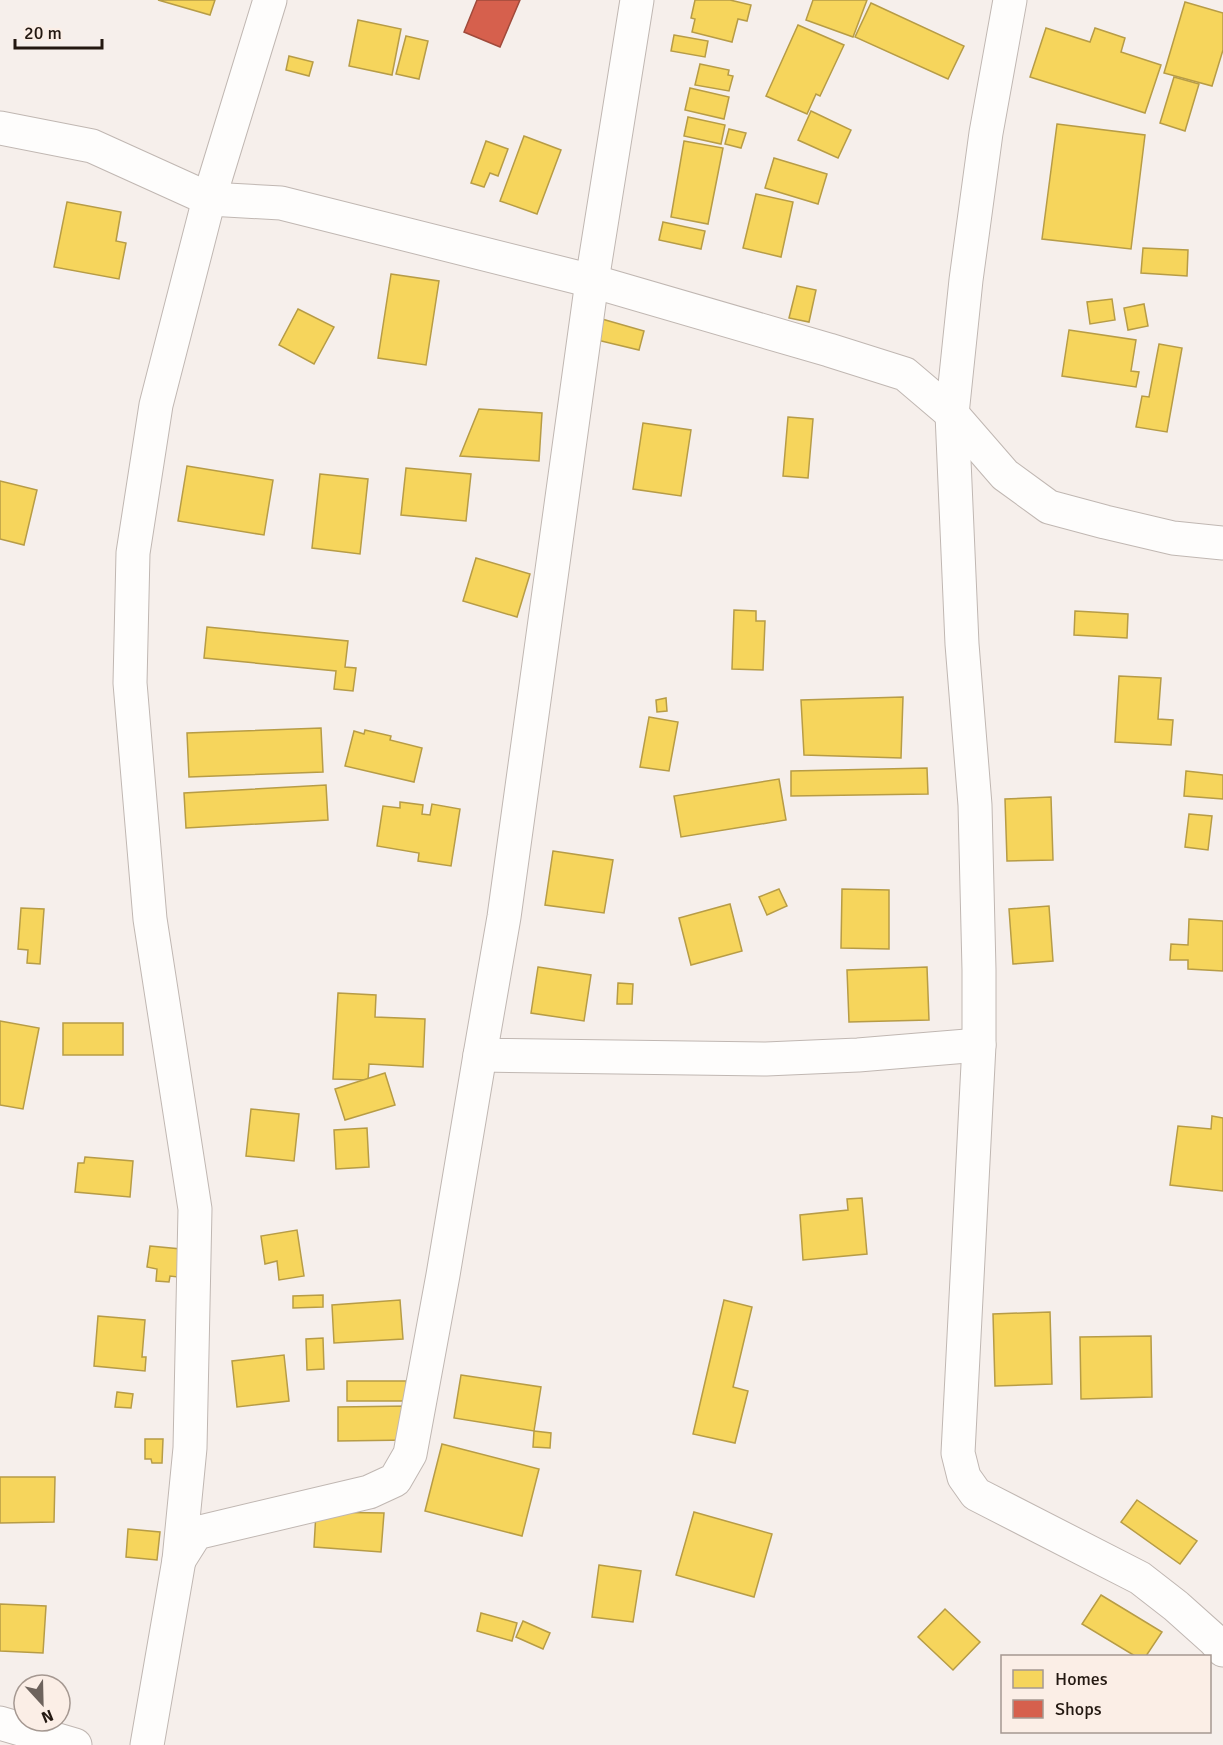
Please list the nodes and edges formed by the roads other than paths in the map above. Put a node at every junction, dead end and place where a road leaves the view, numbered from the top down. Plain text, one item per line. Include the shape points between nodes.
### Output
1 (270, 0) edge
2 (637, 0) edge
3 (1010, 0) edge
4 (0, 128) edge
5 (209, 199) junction
6 (592, 281) junction
7 (952, 414) junction
8 (1223, 543) edge
9 (979, 1045) junction
10 (480, 1056) junction
11 (178, 1560) junction
12 (1223, 1650) edge
13 (0, 1723) edge
14 (75, 1745) edge
15 (147, 1745) edge

1 - 5 street
2 - 6 street
3 - 7 street via 966,280
4 - 5 street via 92,146
5 - 6 street via 281,203
5 - 11 street via 156,405 133,553 130,683 150,919 195,1209 190,1448
6 - 7 street via 905,374
6 - 10 street via 504,917
7 - 8 street via 1005,475 1049,507 1173,538
7 - 9 street via 962,644 975,805
9 - 10 street via 766,1059
9 - 12 street via 958,1453 964,1477 976,1494 1140,1578
10 - 11 street via 410,1454 395,1480 369,1492 196,1533
11 - 15 street
13 - 14 street

